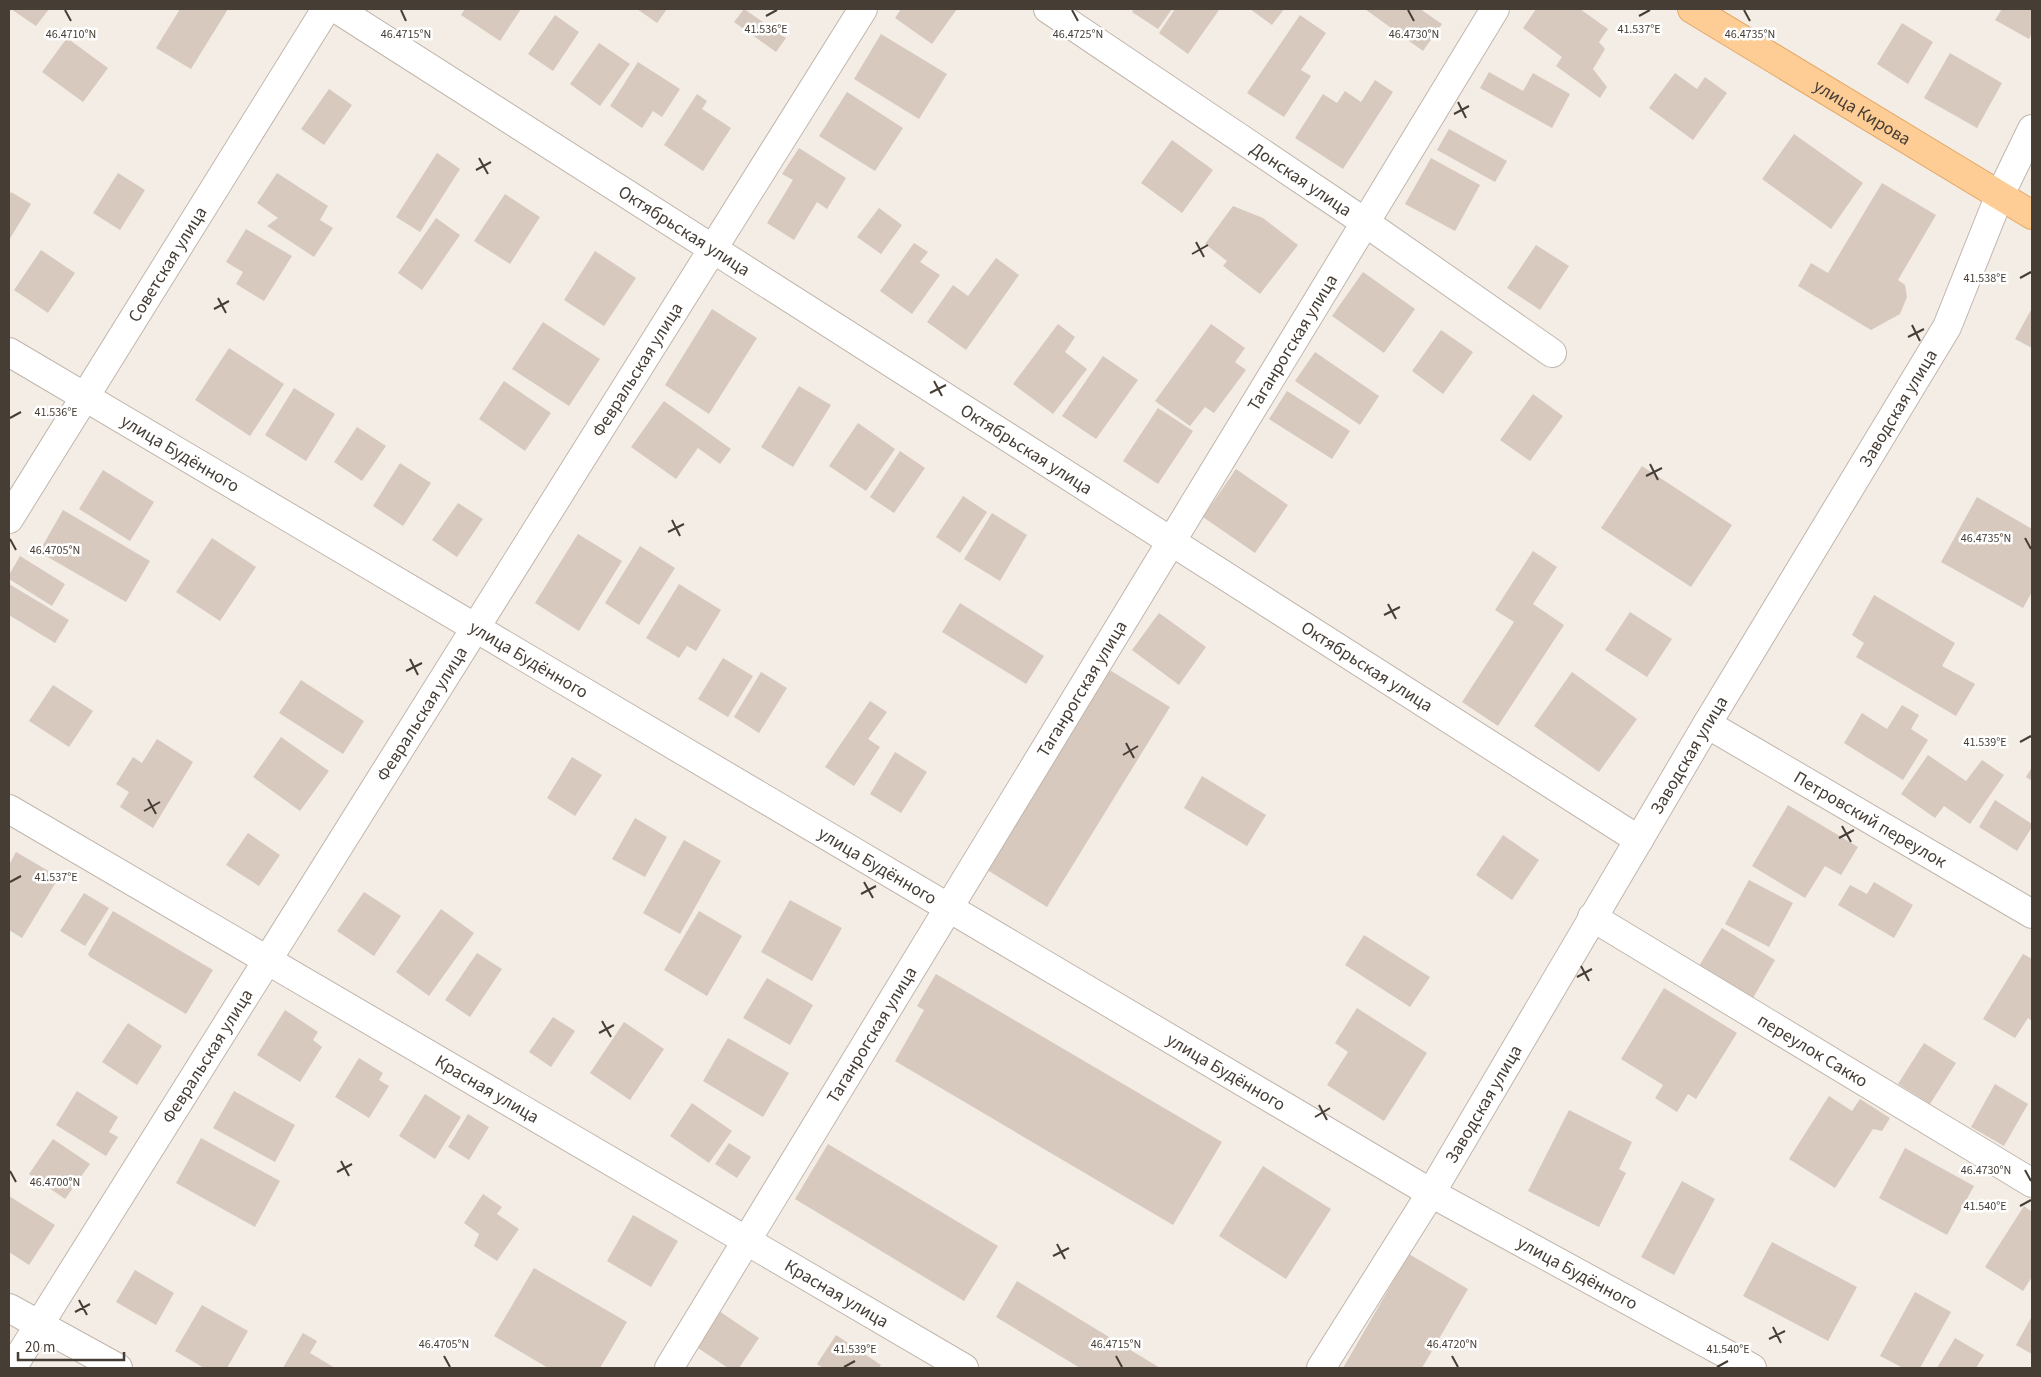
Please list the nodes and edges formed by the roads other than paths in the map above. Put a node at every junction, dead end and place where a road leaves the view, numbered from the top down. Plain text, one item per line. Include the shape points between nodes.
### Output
1 (326, 9) edge
2 (337, 9) edge
3 (863, 9) edge
4 (1048, 9) edge
5 (1495, 9) edge
6 (1692, 9) edge
7 (2032, 129) edge
8 (2000, 197) junction
9 (2032, 215) edge
10 (1366, 223) junction
11 (713, 249) junction
12 (9, 352) edge
13 (1552, 352) dead end
14 (85, 397) junction
15 (9, 519) edge
16 (1171, 541) junction
17 (476, 628) junction
18 (1707, 724) junction
19 (9, 809) edge
20 (1639, 840) junction
21 (949, 907) junction
22 (2032, 914) edge
23 (1592, 917) junction
24 (268, 960) junction
25 (2032, 1182) edge
26 (1431, 1193) junction
27 (746, 1241) junction
28 (9, 1308) edge
29 (40, 1325) junction
30 (12, 1368) edge
31 (118, 1368) edge
32 (669, 1368) edge
33 (964, 1368) edge
34 (1321, 1368) edge
35 (1752, 1368) edge

1 - 14 street, Советская улица
2 - 11 street, Октябрьская улица
3 - 11 street, Февральская улица
4 - 10 street, Донская улица
5 - 10 street, Таганрогская улица
6 - 8 main road, улица Кирова
7 - 8 street, Заводская улица
8 - 9 main road, улица Кирова
8 - 18 street, Заводская улица via 1947,327
10 - 13 street, Донская улица
10 - 16 street, Таганрогская улица
11 - 16 street, Октябрьская улица
11 - 17 street, Февральская улица
12 - 14 street, улица Будённого
14 - 15 street, Советская улица
14 - 17 street, улица Будённого
16 - 20 street, Октябрьская улица
16 - 21 street, Таганрогская улица
17 - 21 street, улица Будённого
17 - 24 street, Февральская улица
18 - 20 street, Заводская улица
18 - 22 street, Петровский переулок
19 - 24 street, Красная улица
20 - 23 street, Заводская улица
21 - 26 street, улица Будённого
21 - 27 street, Таганрогская улица
23 - 25 street, переулок Сакко
23 - 26 street, Заводская улица
24 - 27 street, Красная улица
24 - 29 street, Февральская улица
26 - 34 street, Заводская улица
26 - 35 street, улица Будённого
27 - 32 street, Таганрогская улица
27 - 33 street, Красная улица
28 - 29 street
29 - 30 street, Февральская улица
29 - 31 street

